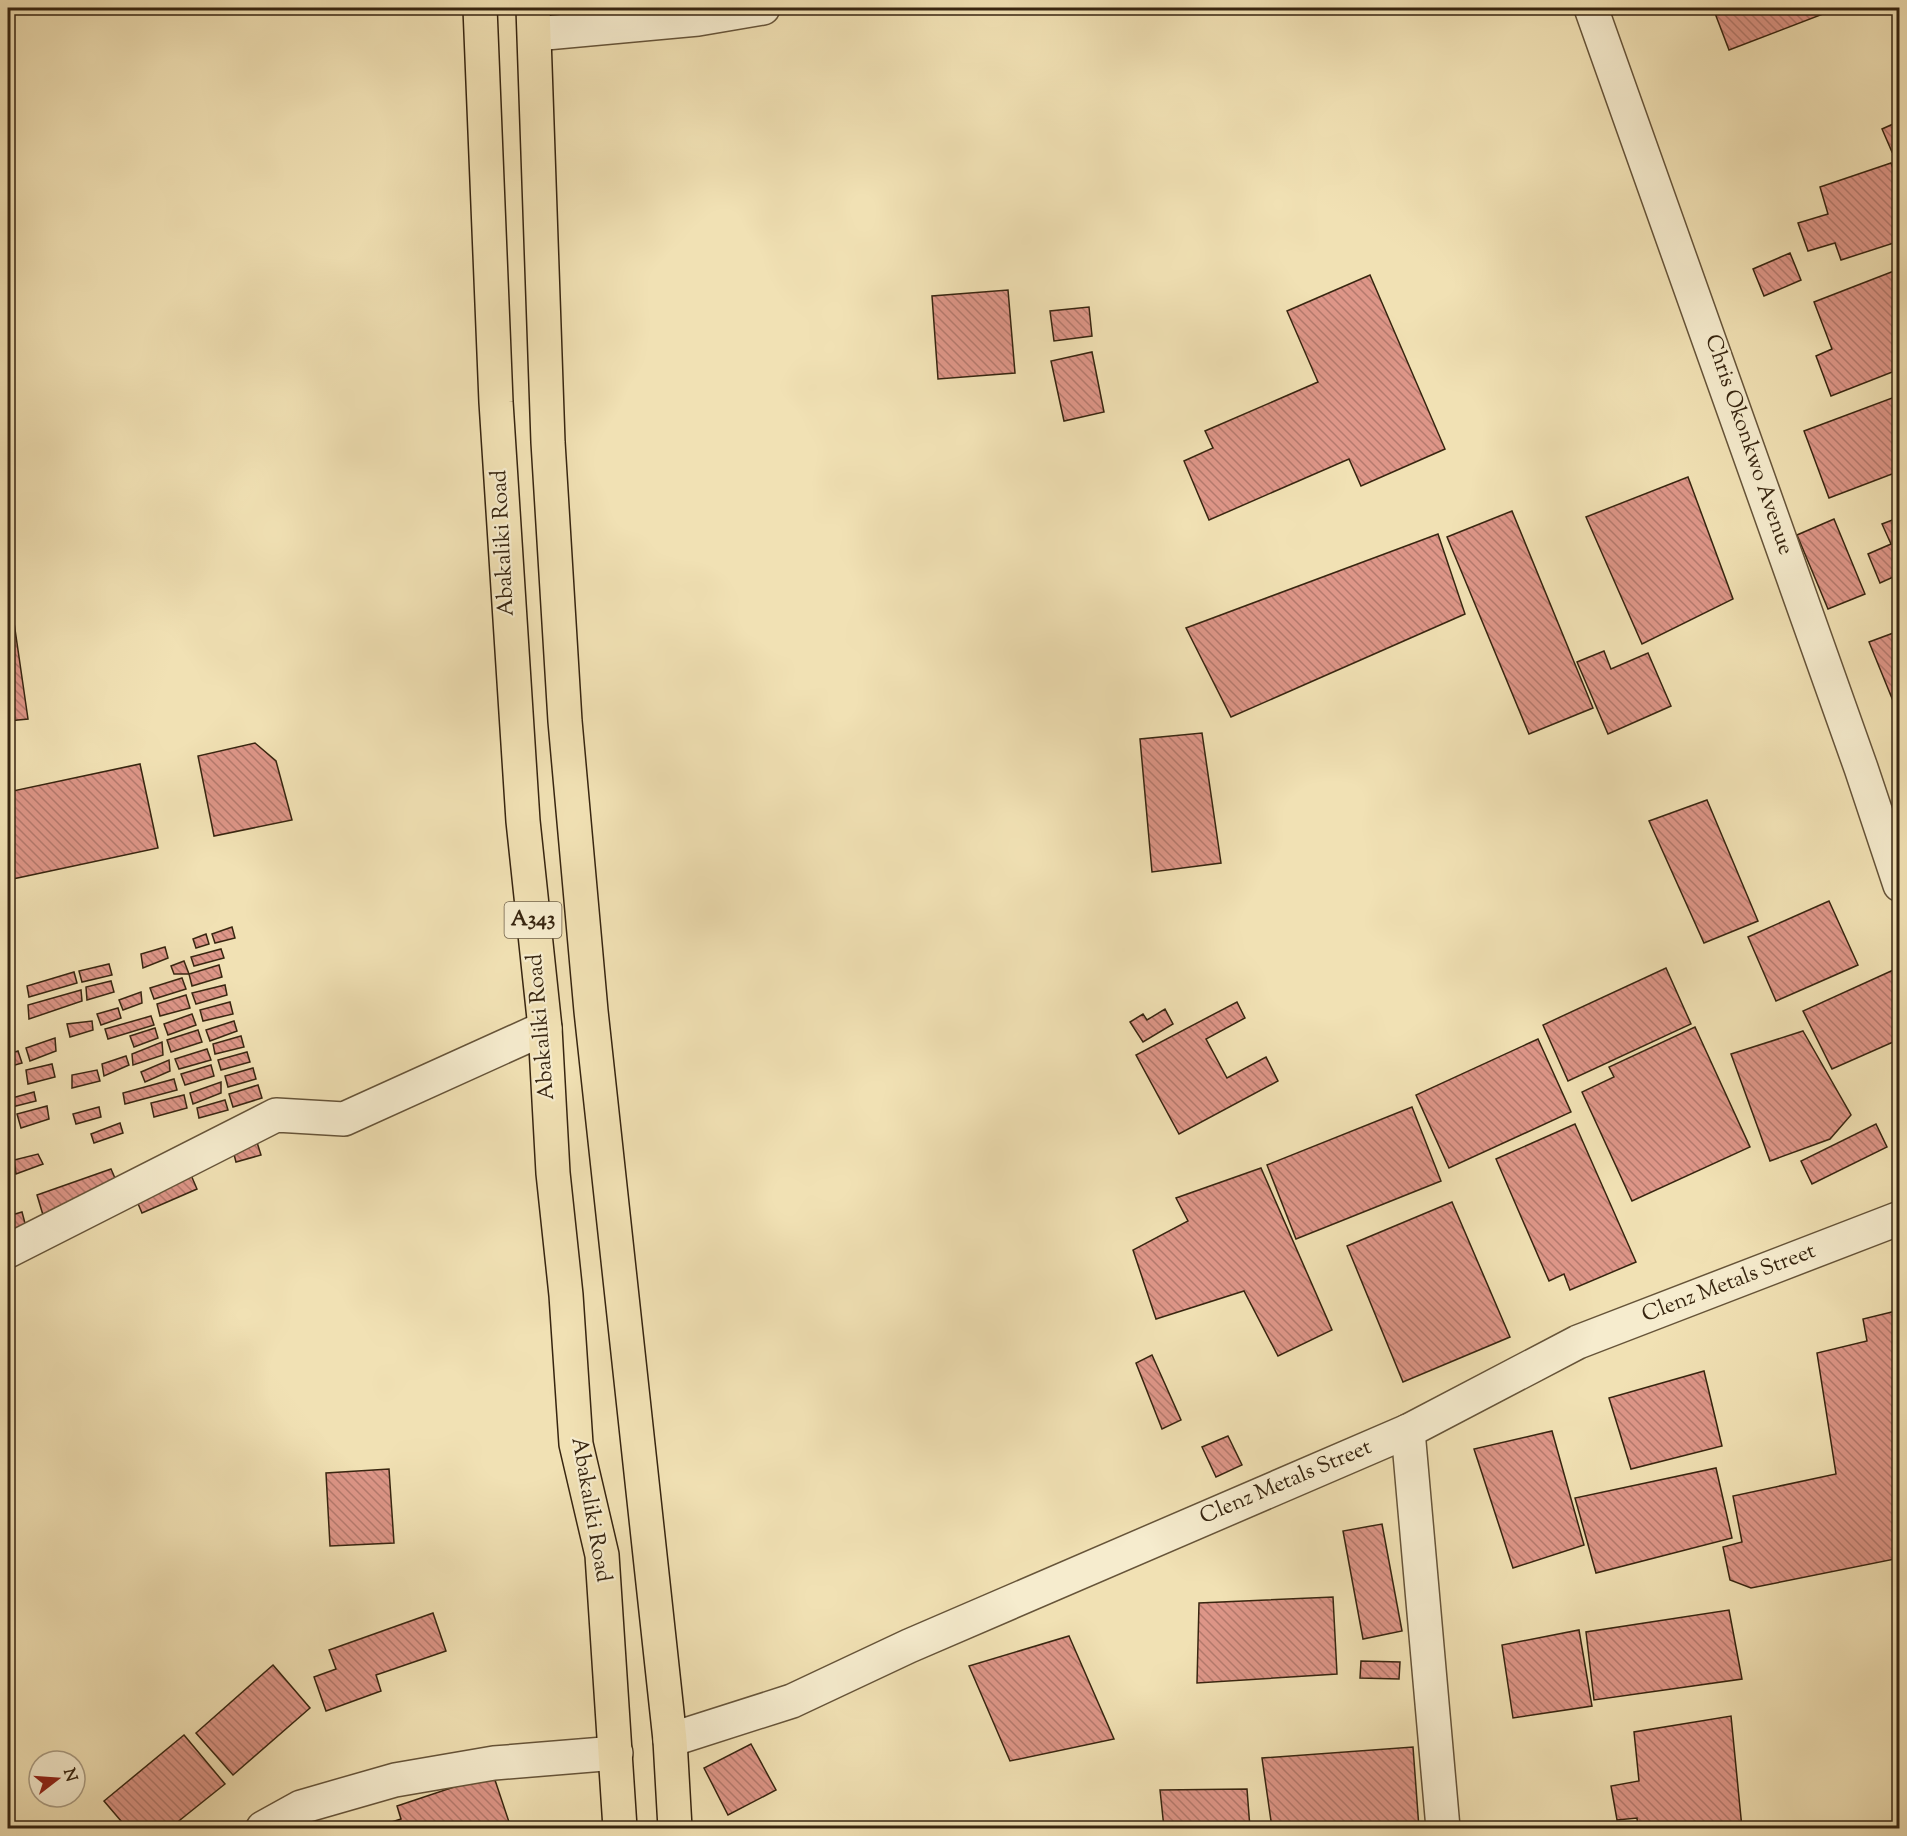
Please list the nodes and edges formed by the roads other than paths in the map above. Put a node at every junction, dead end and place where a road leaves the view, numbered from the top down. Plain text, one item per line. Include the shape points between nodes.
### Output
1 (480, 8) edge
2 (763, 8) edge
3 (1591, 8) edge
4 (534, 21) edge
5 (1899, 885) edge
6 (545, 1028) junction
7 (1899, 1218) edge
8 (8, 1251) edge
9 (1408, 1431) junction
10 (670, 1740) junction
11 (616, 1753) junction
12 (263, 1828) edge
13 (620, 1828) edge
14 (675, 1828) edge
15 (1443, 1828) edge

1 - 6 highway, Abakaliki Road / A343 via 506,572 523,821
2 - 4 street via 698,19
3 - 5 street, Chris Okonkwo Avenue via 1803,602
4 - 10 highway, A343 via 548,442 565,721 592,1022
6 - 8 street via 344,1119 276,1115
6 - 11 highway, Abakaliki Road / A343 via 576,1444 602,1555
7 - 9 street, Clenz Metals Street via 1578,1342
9 - 10 street, Clenz Metals Street via 909,1646 792,1701
9 - 15 street
10 - 14 highway, A343
11 - 12 street via 494,1763 394,1780 301,1807
11 - 13 highway, Abakaliki Road / A343

